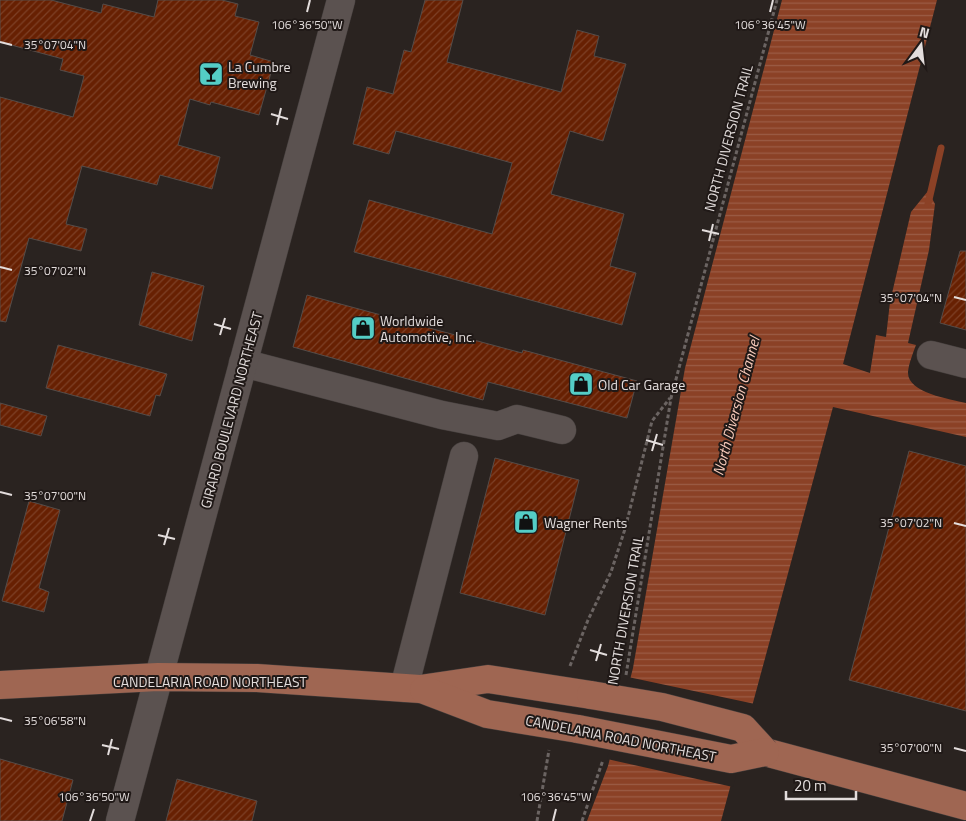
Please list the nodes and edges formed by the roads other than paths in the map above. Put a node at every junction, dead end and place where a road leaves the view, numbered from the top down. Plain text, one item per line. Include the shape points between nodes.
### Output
1 (341, 0) edge
2 (931, 355) dead end
3 (243, 363) junction
4 (966, 364) edge
5 (562, 430) dead end
6 (464, 456) dead end
7 (158, 677) junction
8 (0, 685) edge
9 (412, 688) junction
10 (765, 752) junction
11 (966, 806) edge
12 (120, 821) edge

1 - 3 street, GIRARD BOULEVARD NORTHEAST
2 - 4 street
3 - 5 street via 442,415 498,426 517,419
3 - 7 street, GIRARD BOULEVARD NORTHEAST
6 - 9 street
7 - 8 main road, CANDELARIA ROAD NORTHEAST
7 - 9 main road, CANDELARIA ROAD NORTHEAST via 257,678
7 - 12 street, GIRARD BOULEVARD NORTHEAST
9 - 10 main road, CANDELARIA ROAD NORTHEAST, bridge via 487,714 731,759
9 - 10 main road, CANDELARIA ROAD NORTHEAST, bridge via 488,679 591,694 662,707 743,728
10 - 11 main road, CANDELARIA ROAD NORTHEAST

